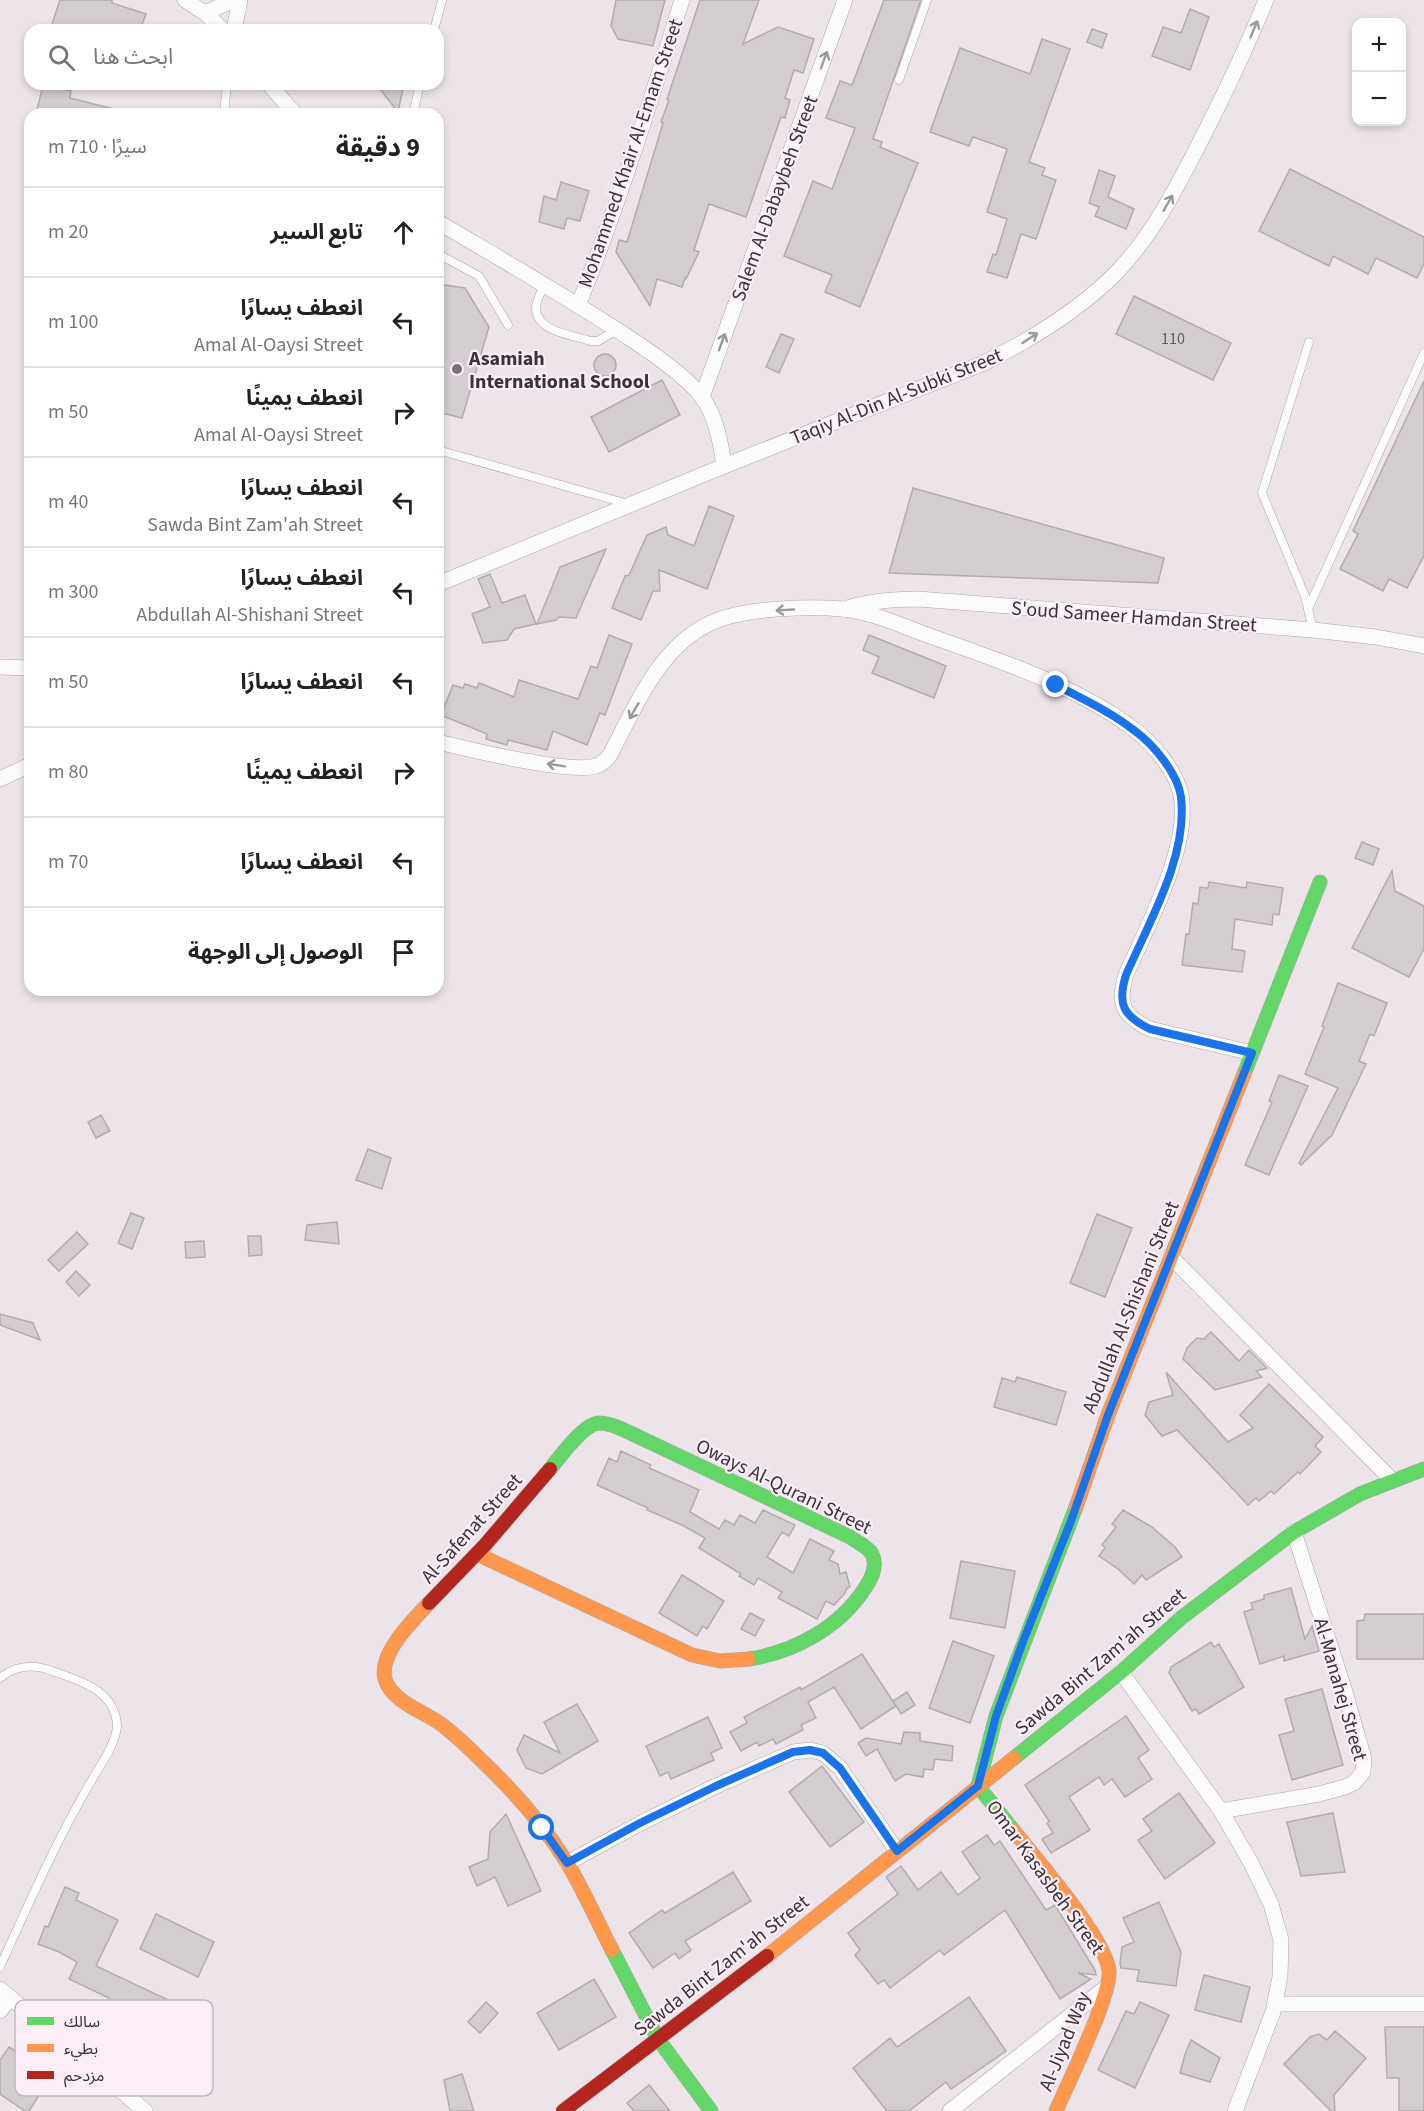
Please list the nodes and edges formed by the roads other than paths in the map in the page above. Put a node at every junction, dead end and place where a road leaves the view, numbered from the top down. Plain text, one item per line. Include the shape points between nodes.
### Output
1 (186, 0) edge
2 (234, 0) edge
3 (240, 0) edge
4 (442, 0) edge
5 (682, 0) edge
6 (845, 0) edge
7 (927, 0) edge
8 (1266, 0) edge
9 (205, 13) junction
10 (217, 24) edge
11 (235, 24) edge
12 (436, 24) edge
13 (899, 80) dead end
14 (226, 90) edge
15 (274, 90) edge
16 (419, 90) edge
17 (225, 108) edge
18 (291, 108) edge
19 (414, 108) edge
20 (444, 226) edge
21 (444, 257) edge
22 (544, 285) junction
23 (578, 306) junction
24 (508, 325) dead end
25 (617, 330) junction
26 (1309, 342) dead end
27 (1424, 353) edge
28 (702, 397) junction
29 (444, 452) edge
30 (724, 466) junction
31 (630, 504) junction
32 (444, 582) edge
33 (844, 609) junction
34 (1308, 609) junction
35 (1313, 630) junction
36 (1424, 646) edge
37 (0, 667) edge
38 (24, 668) edge
39 (444, 744) edge
40 (24, 768) edge
41 (0, 779) edge
42 (1320, 882) dead end
43 (1252, 1053) junction
44 (1171, 1257) junction
45 (606, 1423) joint
46 (1424, 1469) edge
47 (1392, 1480) junction
48 (1294, 1532) junction
49 (477, 1554) junction
50 (1120, 1672) junction
51 (0, 1678) edge
52 (978, 1786) junction
53 (1221, 1811) junction
54 (897, 1851) junction
55 (567, 1863) junction
56 (0, 1967) edge
57 (1108, 1985) junction
58 (5, 1994) edge
59 (1275, 2004) junction
60 (1424, 2004) edge
61 (0, 2011) edge
62 (658, 2039) junction
63 (128, 2096) edge
64 (146, 2111) edge
65 (563, 2111) edge
66 (711, 2111) edge
67 (950, 2111) edge
68 (1056, 2111) edge
69 (1234, 2111) edge

1 - 9 street
2 - 9 street
3 - 11 street
4 - 12 lane
5 - 23 street, Mohammed Khair Al-Emam Street via 628,173
28 -> 6 street, Salem Al-Dabaybeh Street
7 - 13 lane
30 -> 8 street, Taqiy Al-Din Al-Subki Street via 984,363 1053,323 1114,275 1156,224 1173,194
9 - 10 street
14 - 17 lane
15 - 18 street
16 - 19 lane
20 - 22 street
21 - 24 lane via 479,276
22 - 23 street
22 - 25 lane via 536,307 538,319 545,327 590,341 598,341
23 - 25 street
25 - 28 street via 655,355
26 - 34 lane via 1262,493
27 - 34 lane
28 - 30 street via 722,446
29 - 31 lane
30 - 31 street, Taqiy Al-Din Al-Subki Street
31 - 32 street, Taqiy Al-Din Al-Subki Street
33 - 35 street, S'oud Sameer Hamdan Street via 889,599 918,599
33 -> 39 street, S'oud Sameer Hamdan Street via 735,615 701,628 658,668 610,754 595,767 569,767
33 - 43 street, S'oud Sameer Hamdan Street via 952,644 1056,685 1103,709 1154,747 1168,765 1181,795 1178,847 1126,975 1122,1004 1135,1022 1150,1029
34 - 35 lane
35 - 36 street, S'oud Sameer Hamdan Street
37 - 38 street
40 - 41 street
42 - 43 street, Abdullah Al-Shishani Street
43 - 44 street, Abdullah Al-Shishani Street
44 - 47 street
44 - 52 street, Abdullah Al-Shishani Street via 1024,1639 996,1716
45 - 49 street, Al-Safenat Street via 595,1422 586,1428
45 - 49 street, Oways Al-Qurani Street via 856,1540 871,1551 875,1564 870,1581 840,1616 804,1640 762,1658 714,1662
46 - 47 street, Sawda Bint Zam'ah Street
47 - 48 street, Sawda Bint Zam'ah Street
48 - 50 street, Sawda Bint Zam'ah Street via 1181,1618
48 - 53 street, Al-Manahej Street via 1364,1759 1363,1772 1345,1787
49 - 55 street, Al-Safenat Street via 402,1634 388,1656 384,1677 389,1689 443,1725 498,1774
50 - 52 street, Sawda Bint Zam'ah Street
50 - 53 street
51 - 56 lane via 26,1665 85,1682 103,1694 113,1708 117,1726 109,1751 52,1852
52 - 54 street, Sawda Bint Zam'ah Street
52 - 57 street, Omar Kasasbeh Street via 1093,1936 1110,1969
53 - 59 street via 1271,1904 1281,1940
54 - 55 street via 840,1768 823,1753 810,1750 793,1752 716,1786
54 - 62 street, Sawda Bint Zam'ah Street
55 - 62 street
57 - 67 street
57 - 68 street, Al-Jiyad Way
58 - 61 street
59 - 60 street
59 - 69 street
62 - 65 street, Sawda Bint Zam'ah Street
62 - 66 street
63 - 64 street

